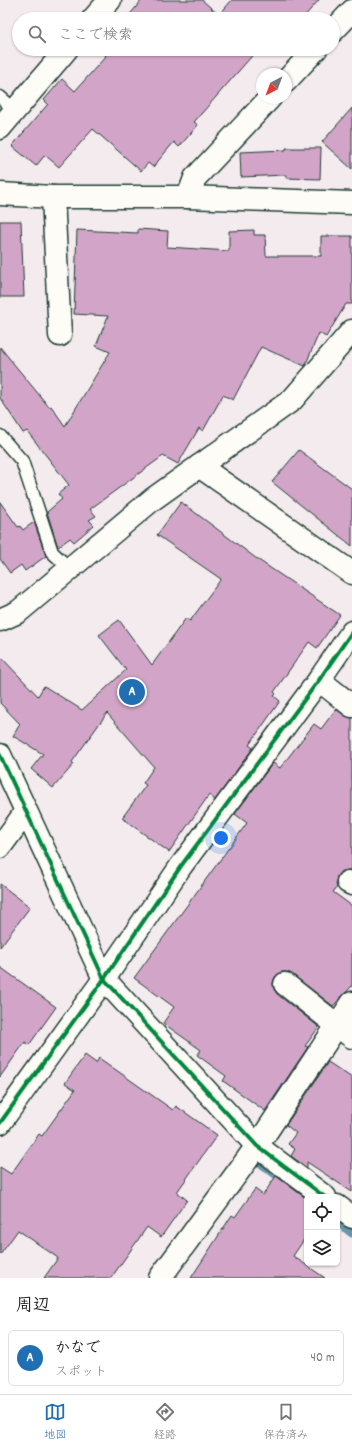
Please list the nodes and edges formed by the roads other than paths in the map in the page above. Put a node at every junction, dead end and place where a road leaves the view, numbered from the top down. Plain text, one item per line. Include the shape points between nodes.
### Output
1 (110, 0) edge
2 (352, 11) edge
3 (99, 12) edge
4 (340, 24) edge
5 (60, 56) edge
6 (309, 56) edge
7 (292, 75) edge
8 (7, 104) edge
9 (264, 104) edge
10 (0, 128) edge
11 (0, 194) edge
12 (53, 197) junction
13 (188, 197) junction
14 (352, 203) edge
15 (352, 331) edge
16 (60, 335) dead end
17 (0, 436) edge
18 (199, 466) junction
19 (69, 568) junction
20 (352, 573) edge
21 (0, 620) edge
22 (352, 632) edge
23 (319, 680) junction
24 (352, 706) edge
25 (0, 755) edge
26 (26, 813) junction
27 (0, 847) edge
28 (104, 979) junction
29 (285, 984) dead end
30 (352, 1003) edge
31 (344, 1031) edge
32 (0, 1123) edge
33 (257, 1146) junction
34 (321, 1194) edge
35 (340, 1208) edge
36 (352, 1217) edge
37 (160, 1278) edge

1 - 3 street
2 - 4 street
5 - 8 street
6 - 7 street
8 - 10 street
9 - 13 street via 195,178
11 - 12 street
12 - 13 street
12 - 16 street
13 - 14 street
15 - 18 street via 292,400
17 - 19 lane via 22,461 52,552
18 - 19 street via 153,499
18 - 20 street
19 - 21 street via 18,612
22 - 23 street
23 - 24 street
23 - 28 street via 181,866
25 - 26 street
26 - 27 street
26 - 28 street
28 - 32 street
28 - 33 street
29 - 31 street
30 - 31 street
31 - 33 street
33 - 34 street
33 - 37 street
35 - 36 street

